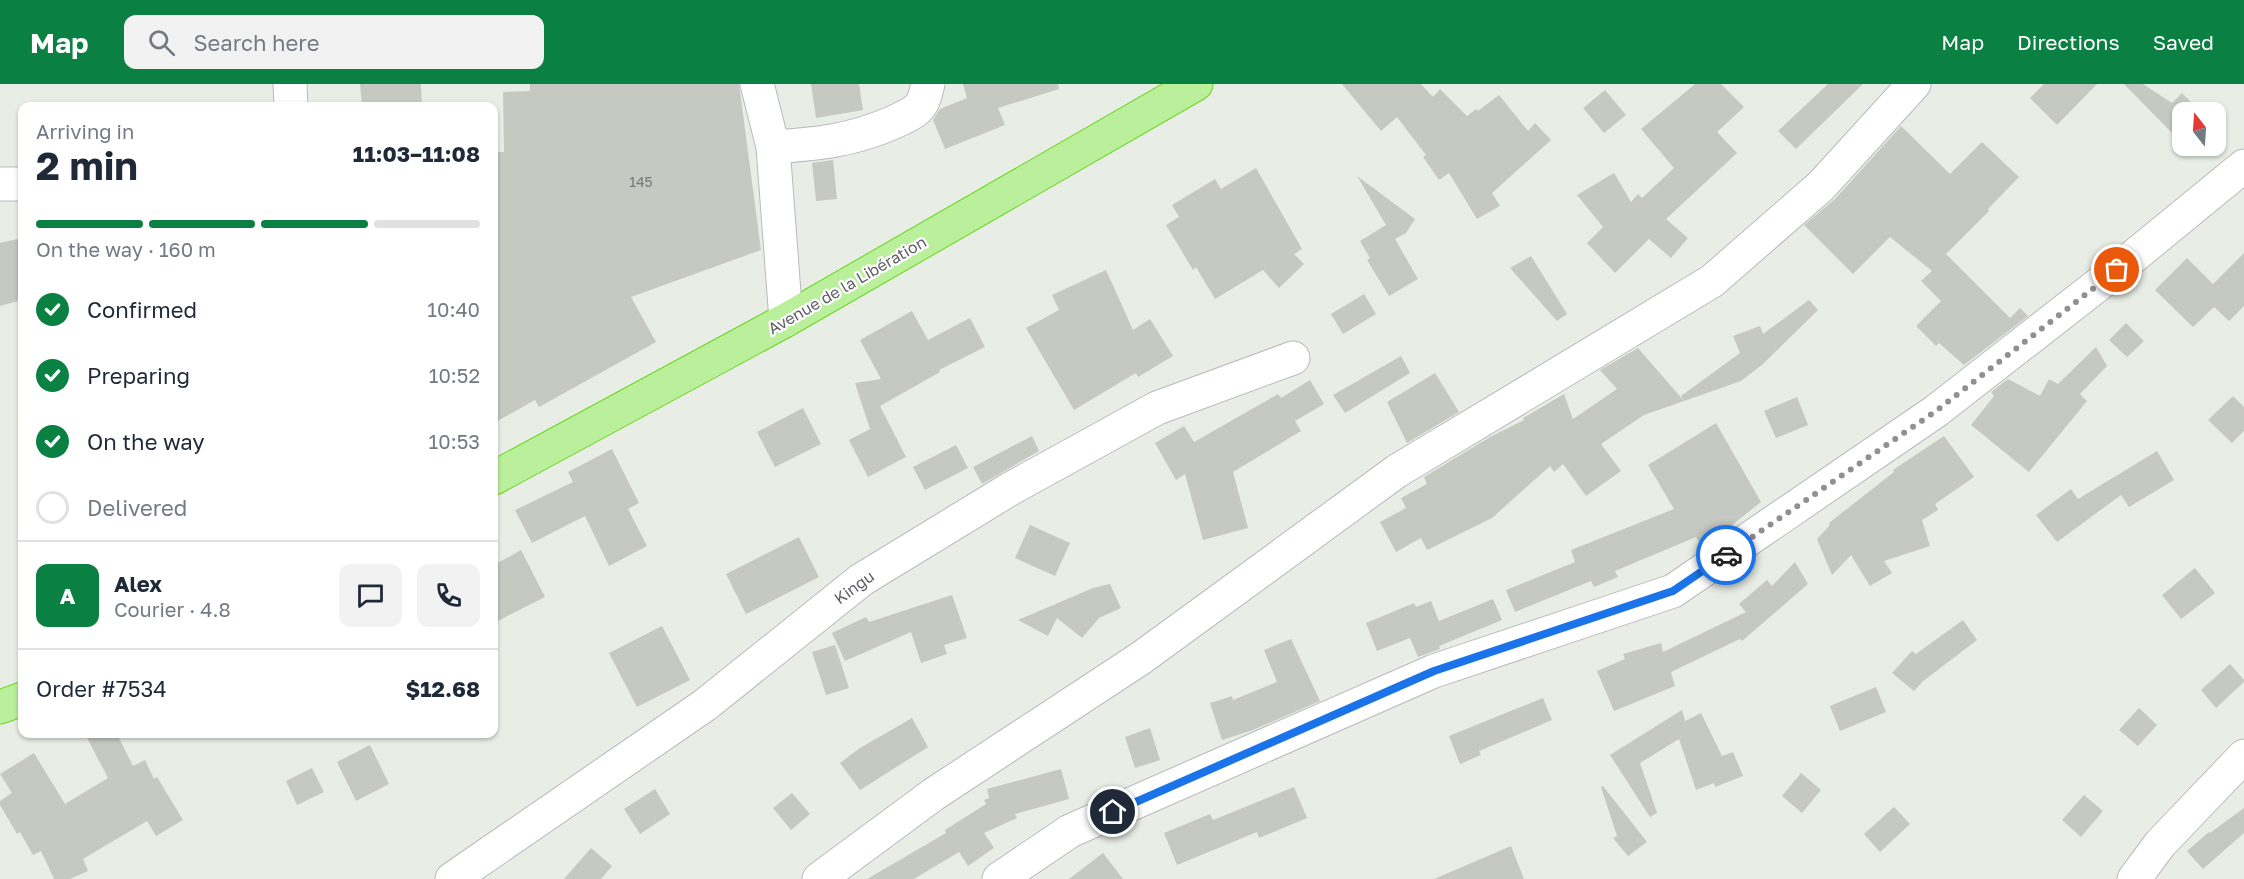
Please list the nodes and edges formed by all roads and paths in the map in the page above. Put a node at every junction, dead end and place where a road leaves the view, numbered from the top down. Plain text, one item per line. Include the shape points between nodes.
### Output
1 (291, 84) edge
2 (758, 84) edge
3 (928, 84) edge
4 (1914, 84) edge
5 (1191, 86) edge
6 (291, 102) edge
7 (772, 147) junction
8 (2244, 166) edge
9 (0, 184) edge
10 (18, 184) edge
11 (786, 320) junction
12 (1293, 358) dead end
13 (498, 476) edge
14 (18, 700) edge
15 (0, 707) edge
16 (2244, 756) edge
17 (452, 879) edge
18 (819, 879) edge
19 (999, 879) edge
20 (2134, 879) edge

1 - 6 street
2 - 7 street
3 - 7 street via 920,107 865,135
4 - 18 street via 1821,186 1712,281 1397,471 1141,658 934,794
5 - 11 highway, Avenue de la Libération
7 - 11 street
8 - 19 street via 1936,411 1673,591 1434,671 1070,831
9 - 10 street
11 - 13 highway, Avenue de la Libération
12 - 17 street, Kingu via 1157,408 1010,489 871,574 705,705
14 - 15 highway
16 - 20 street via 2160,844

